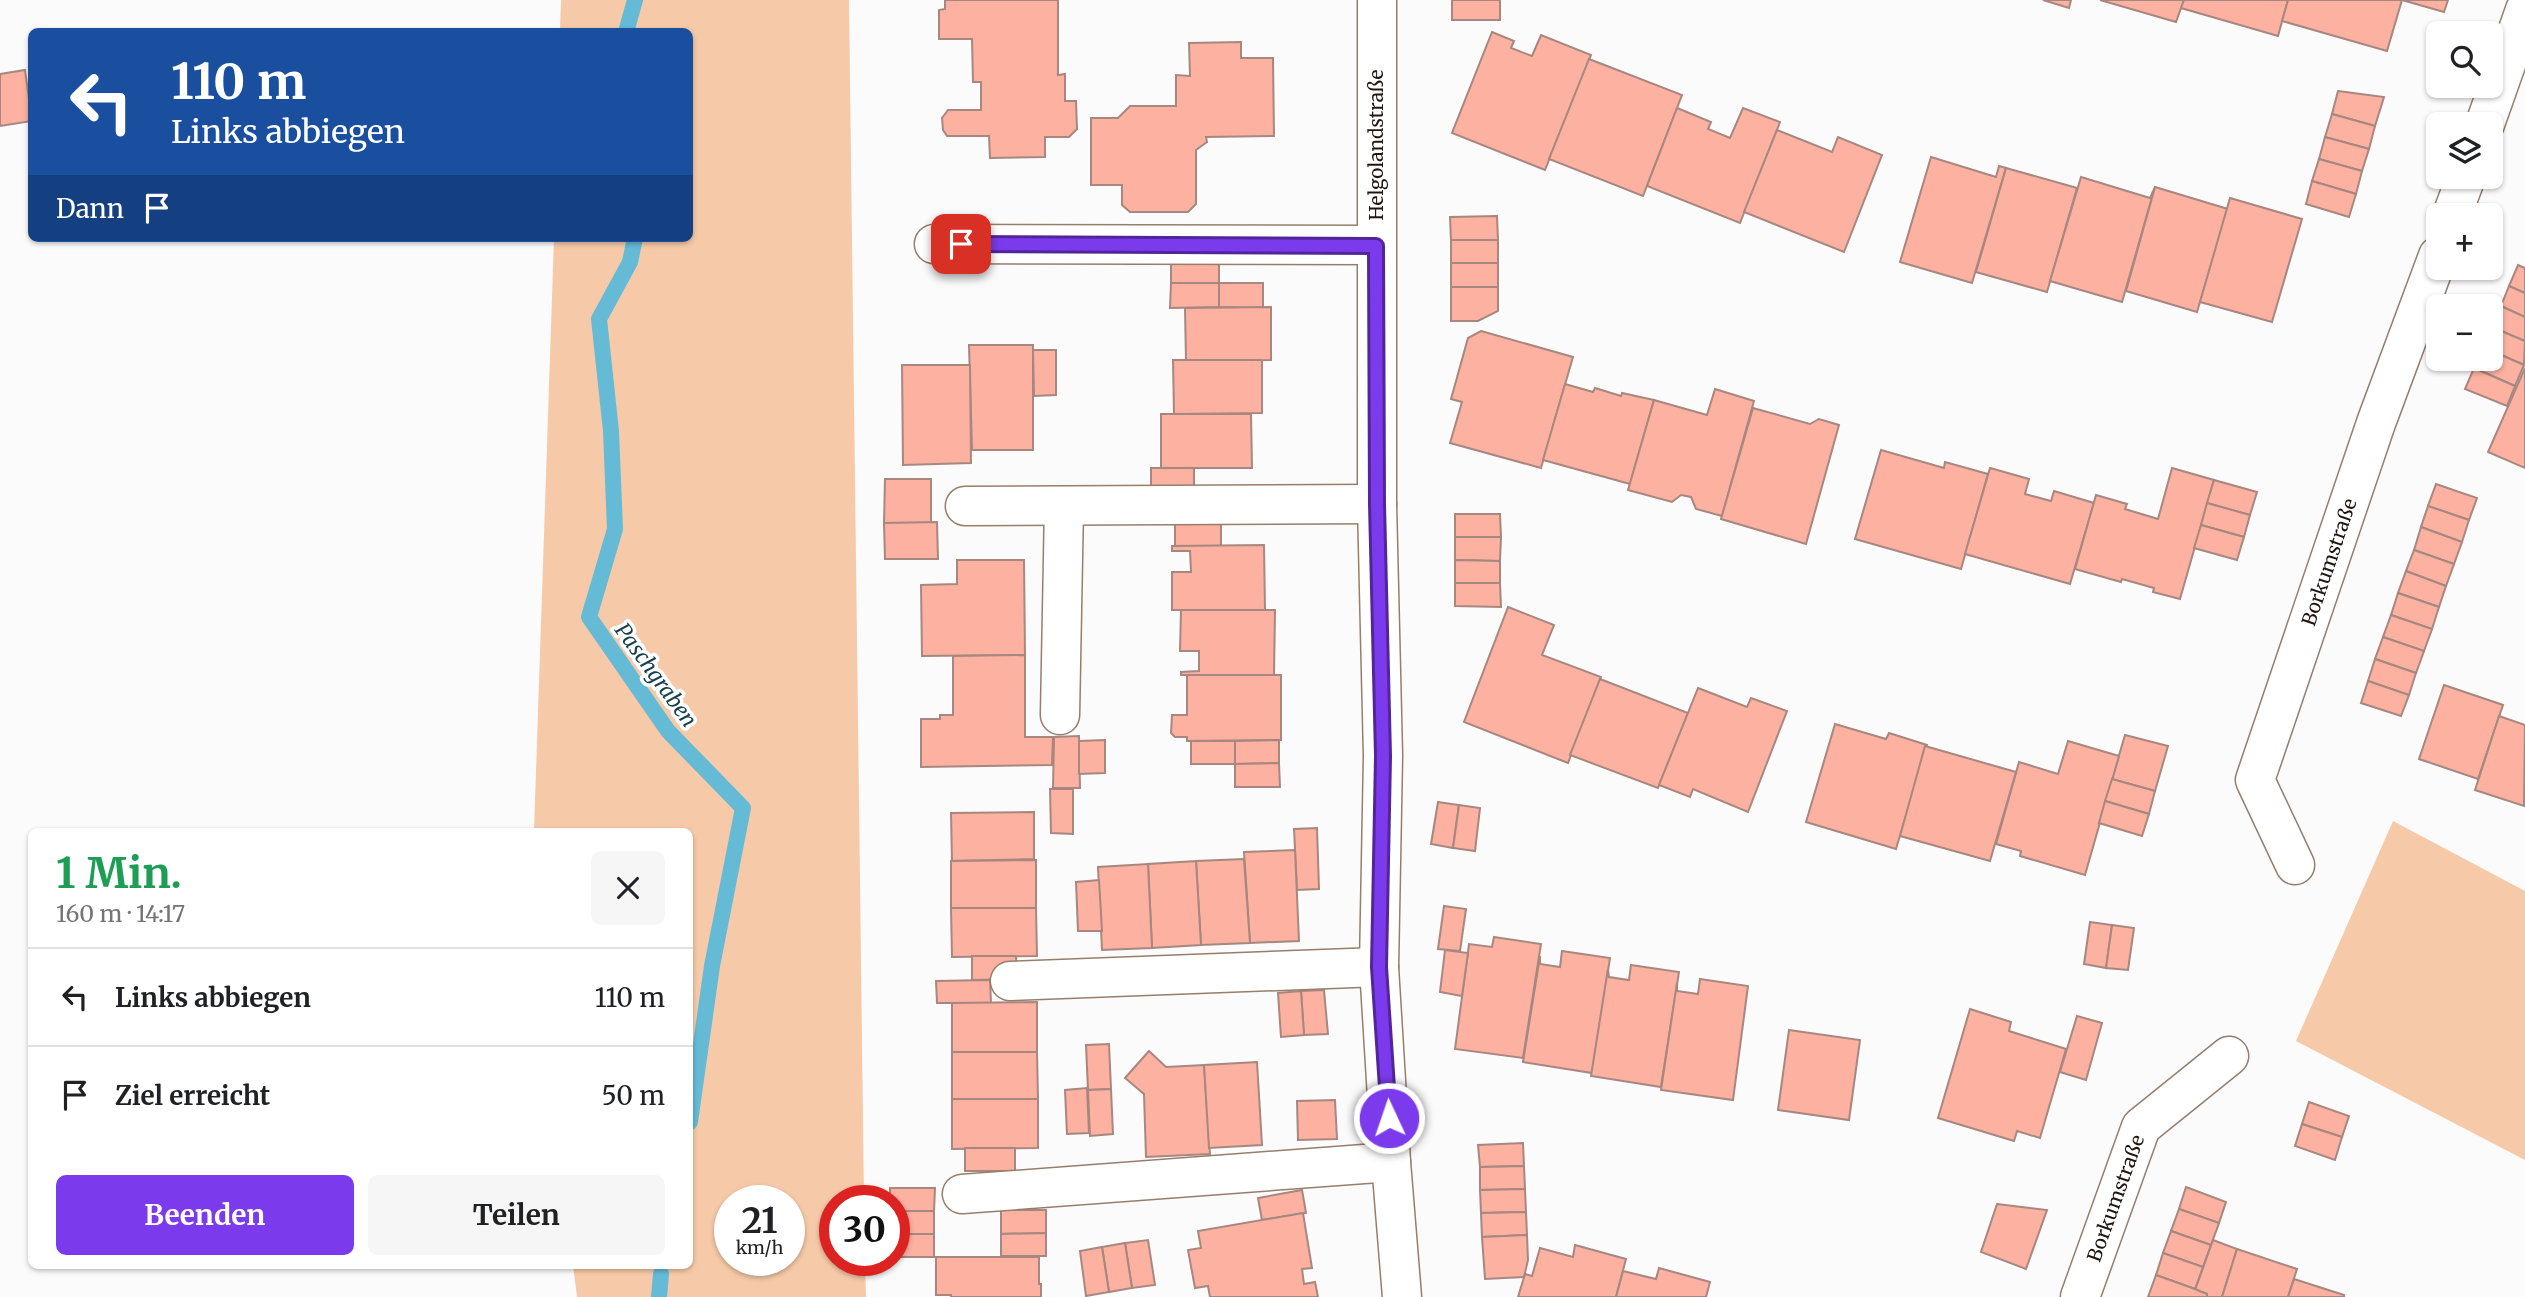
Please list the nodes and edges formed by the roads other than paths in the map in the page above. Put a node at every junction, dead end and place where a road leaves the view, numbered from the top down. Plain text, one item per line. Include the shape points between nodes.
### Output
1 (1377, 0) edge
2 (2525, 10) edge
3 (2489, 112) edge
4 (934, 244) dead end
5 (1376, 246) junction
6 (2429, 280) edge
7 (1377, 504) junction
8 (965, 506) dead end
9 (1064, 506) junction
10 (1060, 715) dead end
11 (2295, 865) dead end
12 (1379, 967) junction
13 (1010, 981) dead end
14 (2229, 1056) dead end
15 (1391, 1163) junction
16 (962, 1194) dead end
17 (1402, 1297) edge
18 (2080, 1297) edge

1 - 5 street, Helgolandstraße
2 - 3 street
4 - 5 street
5 - 7 street, Helgolandstraße
6 - 11 street, Borkumstraße via 2255,780
7 - 9 street
7 - 12 street, Helgolandstraße via 1383,756
8 - 9 street
9 - 10 street
12 - 13 street
12 - 15 street, Helgolandstraße
14 - 18 street, Borkumstraße via 2141,1127
15 - 16 street
15 - 17 street, Helgolandstraße

